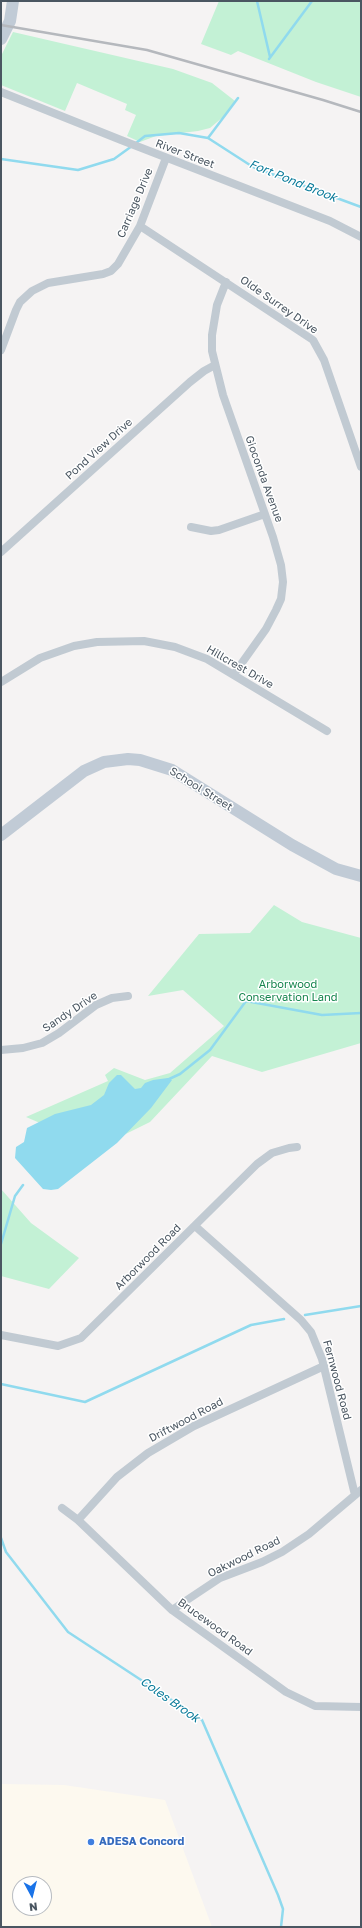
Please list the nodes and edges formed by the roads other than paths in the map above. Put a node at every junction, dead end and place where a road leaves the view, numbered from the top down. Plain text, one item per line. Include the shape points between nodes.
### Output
1 (13, 1) edge
2 (1, 39) edge
3 (1, 92) edge
4 (166, 158) junction
5 (140, 226) junction
6 (361, 237) edge
7 (226, 282) junction
8 (1, 350) edge
9 (215, 365) junction
10 (361, 468) edge
11 (265, 514) junction
12 (190, 527) dead end
13 (1, 552) edge
14 (234, 674) junction
15 (1, 682) edge
16 (327, 731) dead end
17 (1, 835) edge
18 (361, 876) edge
19 (128, 996) dead end
20 (1, 1050) edge
21 (297, 1147) dead end
22 (195, 1226) junction
23 (1, 1335) edge
24 (324, 1366) junction
25 (358, 1492) edge
26 (62, 1508) dead end
27 (78, 1520) junction
28 (172, 1610) junction
29 (361, 1707) edge

1 - 2 street via 10,21
3 - 4 street, River Street
4 - 5 street, Carriage Drive
4 - 6 street, River Street via 330,221
5 - 7 street, Olde Surrey Drive
5 - 8 street, Carriage Drive via 112,270 43,285 26,296 16,310
7 - 9 street, Gioconda Avenue via 217,305 212,335
7 - 10 street, Olde Surrey Drive via 307,336 318,347
9 - 11 street, Gioconda Avenue
9 - 13 street, Pond View Drive via 190,382
11 - 12 street via 219,530
11 - 14 street, Gioconda Avenue via 281,565 283,590 271,619
14 - 15 street, Hillcrest Drive via 207,659 175,647 144,641 111,641 85,644 51,653 28,664
14 - 16 street, Hillcrest Drive
17 - 18 street, School Street via 84,771 104,762 140,760 172,770 292,845 336,869
19 - 20 street, Sandy Drive via 112,998 96,1005 42,1043
21 - 22 street, Arborwood Road via 272,1153 264,1158
22 - 23 street, Arborwood Road via 81,1338 58,1346
22 - 24 street, Fernwood Road via 306,1326 317,1344
24 - 25 street, Fernwood Road
24 - 27 street, Driftwood Road via 194,1426 148,1453 117,1477
25 - 28 street, Oakwood Road via 309,1534 282,1552 220,1578
26 - 27 street, Brucewood Road
27 - 28 street, Brucewood Road
28 - 29 street, Brucewood Road via 293,1696 322,1707

